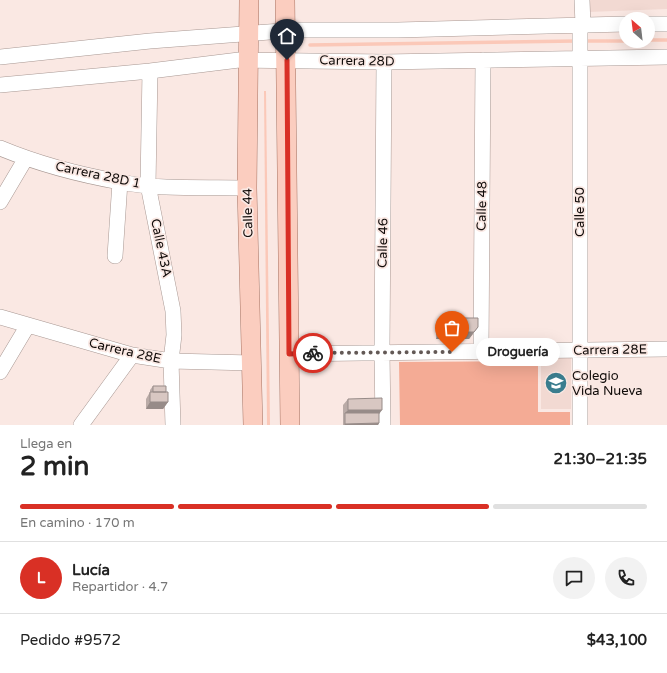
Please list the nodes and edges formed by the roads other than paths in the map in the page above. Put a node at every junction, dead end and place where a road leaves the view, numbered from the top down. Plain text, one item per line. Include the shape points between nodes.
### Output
1 (249, 0) edge
2 (285, 0) edge
3 (582, 0) edge
4 (619, 24) edge
5 (655, 24) edge
6 (667, 24) edge
7 (581, 27) junction
8 (286, 31) junction
9 (248, 33) junction
10 (580, 56) junction
11 (0, 57) edge
12 (667, 57) edge
13 (248, 60) junction
14 (287, 60) junction
15 (484, 60) junction
16 (384, 62) junction
17 (150, 71) junction
18 (0, 85) edge
19 (0, 148) edge
20 (26, 158) junction
21 (120, 182) junction
22 (148, 186) junction
23 (247, 188) junction
24 (0, 202) edge
25 (115, 256) dead end
26 (0, 317) edge
27 (28, 325) junction
28 (667, 349) edge
29 (579, 350) junction
30 (481, 351) junction
31 (382, 352) junction
32 (289, 354) junction
33 (132, 355) junction
34 (171, 361) junction
35 (252, 364) junction
36 (0, 372) edge
37 (81, 425) edge
38 (173, 425) edge
39 (253, 425) edge
40 (290, 425) edge
41 (383, 425) edge
42 (580, 425) edge

1 - 9 main road, Calle 44
2 - 8 main road
3 - 7 street, Calle 50
4 - 7 street
5 - 6 street
7 - 8 street
7 - 10 street, Calle 50
8 - 9 street
8 - 14 main road
9 - 11 street
9 - 13 main road, Calle 44
10 - 12 street, Carrera 28D
10 - 15 street, Carrera 28D
10 - 29 street, Calle 50
13 - 14 street, Carrera 28D
13 - 17 street, Carrera 28D
13 - 23 main road, Calle 44
14 - 16 street, Carrera 28D
14 - 32 main road
15 - 16 street, Carrera 28D
15 - 30 street, Calle 48
16 - 31 street, Calle 46
17 - 18 street, Carrera 28D
17 - 22 street, Calle 43A
19 - 20 street, Carrera 28D 1
20 - 21 street, Carrera 28D 1
20 - 24 street
21 - 22 street, Carrera 28D 1
21 - 25 street
22 - 23 street, Carrera 28D 1
22 - 34 street, Calle 43A via 173,311
23 - 35 main road, Calle 44
26 - 27 street, Carrera 28E
27 - 33 street, Carrera 28E
27 - 36 street
28 - 29 street, Carrera 28E
29 - 30 street, Carrera 28E
29 - 42 street, Calle 50
30 - 31 street, Carrera 28E
31 - 32 street, Carrera 28E
31 - 41 street, Calle 46
32 - 40 main road
33 - 34 street, Carrera 28E
33 - 37 street
34 - 35 street, Carrera 28E
34 - 38 street, Calle 43A
35 - 39 main road, Calle 44

